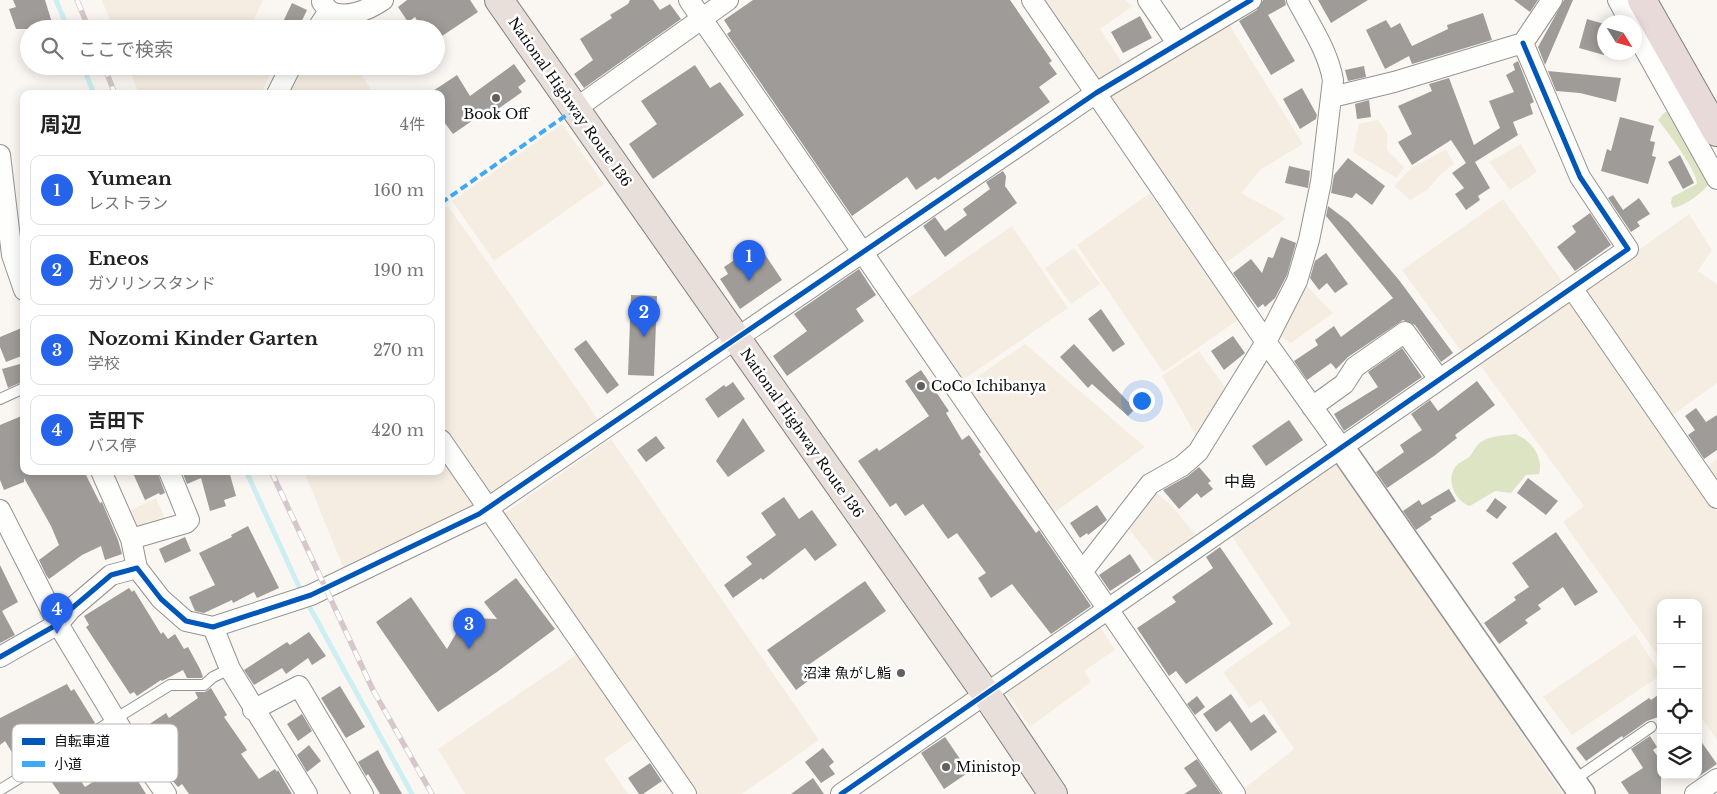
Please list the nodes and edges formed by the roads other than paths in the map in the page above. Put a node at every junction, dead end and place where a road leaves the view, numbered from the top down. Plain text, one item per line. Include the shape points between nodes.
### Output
1 (383, 0) edge
2 (499, 0) edge
3 (689, 0) edge
4 (728, 0) edge
5 (1032, 0) edge
6 (1148, 0) edge
7 (1251, 0) edge
8 (1297, 0) edge
9 (1552, 0) edge
10 (1618, 0) edge
11 (1642, 0) edge
12 (325, 5) edge
13 (1626, 15) edge
14 (702, 18) junction
15 (319, 20) edge
16 (1177, 43) junction
17 (1523, 43) junction
18 (1642, 44) edge
19 (286, 75) edge
20 (279, 90) edge
21 (1096, 92) junction
22 (1332, 97) junction
23 (575, 109) junction
24 (1717, 132) edge
25 (0, 154) edge
26 (1717, 179) edge
27 (862, 252) junction
28 (20, 278) edge
29 (1572, 288) junction
30 (735, 338) junction
31 (1266, 342) junction
32 (1439, 379) junction
33 (20, 390) edge
34 (0, 399) edge
35 (1312, 407) junction
36 (445, 446) edge
37 (1341, 447) junction
38 (103, 475) edge
39 (171, 475) edge
40 (1717, 498) edge
41 (488, 508) junction
42 (0, 510) edge
43 (130, 539) junction
44 (136, 568) junction
45 (1082, 572) junction
46 (1109, 609) junction
47 (58, 624) junction
48 (212, 627) junction
49 (0, 657) edge
50 (230, 669) junction
51 (986, 694) junction
52 (254, 710) junction
53 (116, 720) junction
54 (110, 724) edge
55 (119, 724) edge
56 (1651, 727) dead end
57 (1717, 779) edge
58 (19, 782) edge
59 (158, 782) edge
60 (1577, 787) edge
61 (6, 790) edge
62 (166, 794) edge
63 (307, 794) edge
64 (363, 794) edge
65 (686, 794) edge
66 (841, 794) edge
67 (1053, 794) edge
68 (1235, 794) edge
69 (1695, 794) edge

1 - 12 street via 355,13 336,14
2 - 23 highway, National Highway Route 136
3 - 14 street
4 - 14 street
5 - 21 street
6 - 16 street
7 - 16 street
8 - 22 street via 1330,66
9 - 17 street
10 - 13 street
11 - 24 highway
12 - 15 street
14 - 23 street
14 - 27 street
16 - 21 street
17 - 22 street
17 - 29 street via 1580,177 1628,249
18 - 26 street
19 - 20 street
21 - 27 street
21 - 31 street
22 - 31 street via 1322,182 1309,240 1297,281
23 - 30 highway, National Highway Route 136
25 - 28 street via 12,255
27 - 30 street
27 - 45 street
29 - 32 street
29 - 40 street
30 - 41 street
30 - 51 highway, National Highway Route 136
31 - 35 street
31 - 45 street via 1198,452 1182,466 1150,484
32 - 35 street via 1405,332 1355,366 1344,384
32 - 37 street
33 - 34 lane
35 - 37 street
36 - 41 street
37 - 46 street
37 - 60 street
38 - 43 street
39 - 43 street via 189,520
41 - 48 street via 312,595
41 - 65 street
42 - 47 street
43 - 44 street
44 - 47 street via 111,575
44 - 48 street via 160,599 186,621
45 - 46 street
46 - 51 street
46 - 68 street
47 - 49 street
47 - 53 street
48 - 50 street
50 - 52 street
50 - 53 lane via 213,677 204,686 170,685
51 - 66 street
51 - 67 highway, National Highway Route 136
52 - 63 street
52 - 64 street via 299,686
53 - 54 lane
53 - 55 street
56 - 60 lane
57 - 69 street
58 - 61 lane
59 - 62 street

